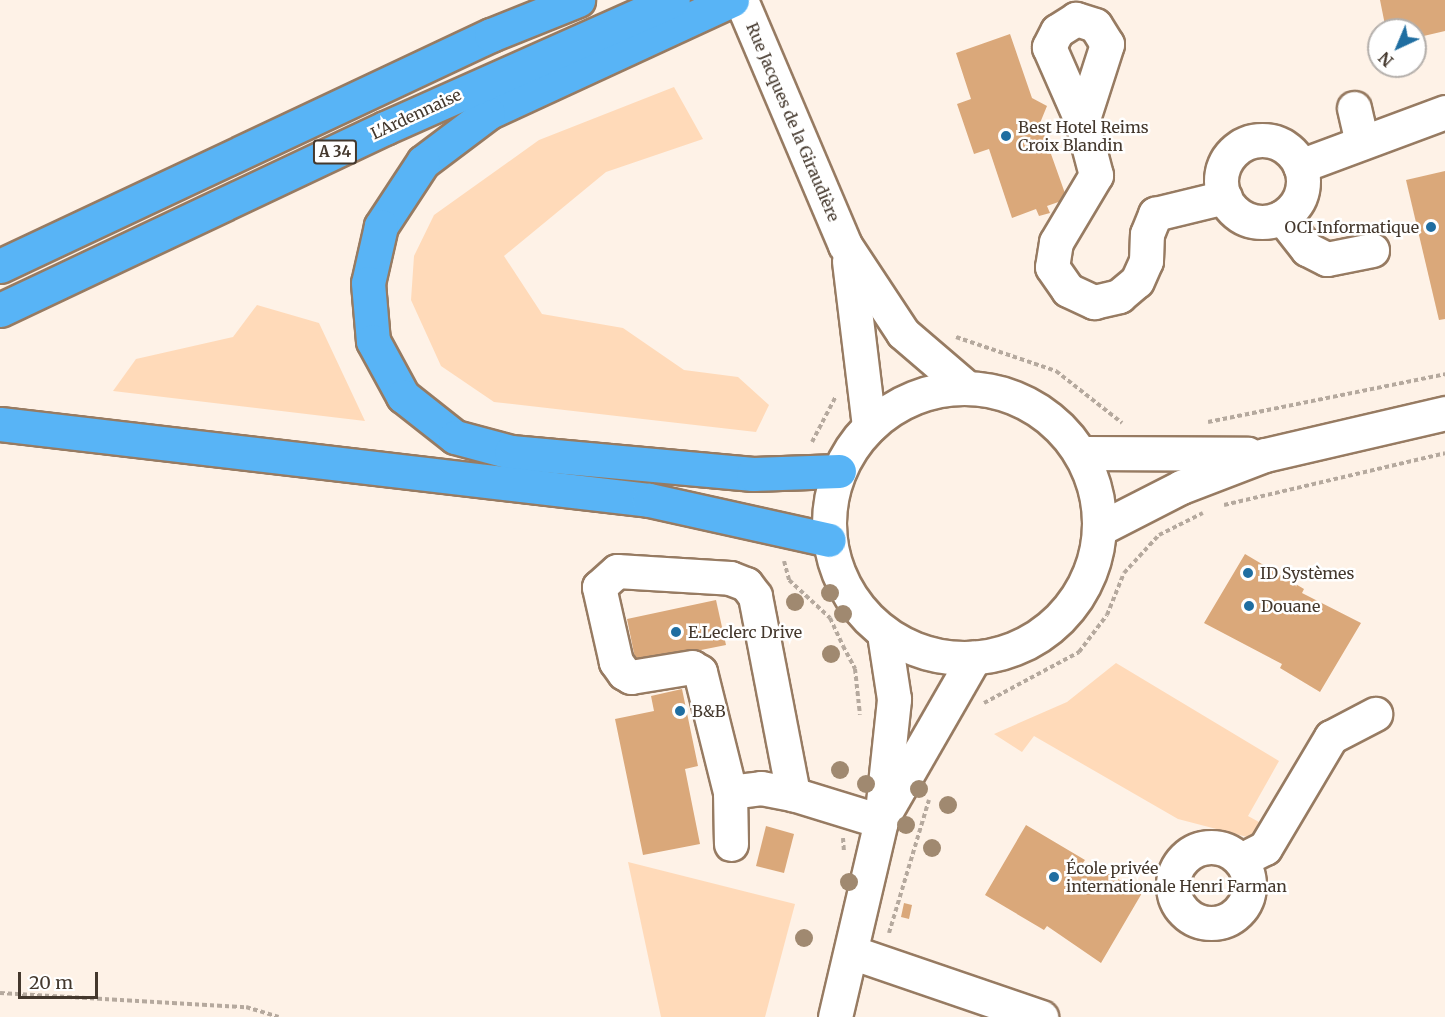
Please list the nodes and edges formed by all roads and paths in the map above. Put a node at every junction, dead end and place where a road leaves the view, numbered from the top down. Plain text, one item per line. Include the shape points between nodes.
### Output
1 (539, 0) edge
2 (578, 0) edge
3 (673, 0) edge
4 (732, 0) edge
5 (741, 0) edge
6 (491, 35) junction
7 (1354, 108) dead end
8 (1445, 112) edge
9 (1082, 122) dead end
10 (1362, 142) junction
11 (1300, 166) junction
12 (1225, 197) junction
13 (1282, 218) junction
14 (845, 244) junction
15 (1372, 250) dead end
16 (0, 266) edge
17 (0, 310) edge
18 (915, 342) junction
19 (865, 365) junction
20 (1445, 374) edge
21 (966, 387) junction
22 (1445, 413) edge
23 (1132, 423) dead end
24 (1201, 423) dead end
25 (0, 424) edge
26 (869, 427) junction
27 (1083, 453) junction
28 (1445, 453) edge
29 (1265, 455) junction
30 (839, 471) junction
31 (795, 473) junction
32 (1216, 507) dead end
33 (1206, 511) dead end
34 (786, 529) junction
35 (1100, 529) junction
36 (829, 540) junction
37 (884, 634) junction
38 (974, 658) junction
39 (976, 710) dead end
40 (1375, 714) dead end
41 (862, 726) dead end
42 (730, 792) junction
43 (794, 794) junction
44 (931, 794) dead end
45 (847, 812) junction
46 (881, 821) junction
47 (731, 844) dead end
48 (1241, 860) dead end
49 (871, 875) junction
50 (902, 886) junction
51 (867, 958) junction
52 (0, 993) edge
53 (279, 1017) edge
54 (835, 1017) edge
55 (1041, 1017) edge

1 - 6 highway
2 - 6 highway, A 34
3 - 17 highway, L'Ardennaise / A 34 via 385,128
4 - 31 highway via 489,113 423,162 381,226 368,283 373,341 403,396 454,437 511,452 753,474
5 - 14 street, Rue Jacques de la Giraudière
6 - 16 highway, A 34
7 - 10 street
8 - 10 street
9 - 12 street via 1096,175 1056,242 1052,267 1068,290 1094,302 1119,296 1137,281 1146,261 1146,234 1155,214
10 - 11 street
11 - 12 street via 1272,141 1247,144 1222,172
11 - 13 street via 1299,201
12 - 13 street via 1232,208 1255,222
13 - 15 street via 1307,249 1327,259
14 - 18 street
14 - 19 street
18 - 21 street
18 - 23 path via 929,328 1056,371 1120,423
19 - 26 street
19 - 31 path via 841,385
20 - 24 path
21 - 26 street via 944,386 894,404
21 - 27 street via 999,390 1046,415
22 - 29 street
25 - 34 highway via 649,500
26 - 30 street via 854,441
27 - 29 street
27 - 35 street via 1101,506
28 - 32 path
29 - 35 street via 1181,488
30 - 31 highway
30 - 36 street via 831,488
33 - 39 path via 1159,535 1124,573 1107,615 1079,652
34 - 36 highway
34 - 41 path via 782,555 789,579 830,618 855,669
35 - 38 street via 1097,557 1073,604 1034,641
36 - 37 street via 846,592
37 - 38 street via 930,656
37 - 46 street via 894,699
38 - 46 street
40 - 48 street via 1331,736 1265,848
42 - 43 street via 761,788
42 - 43 street via 700,672 692,667 631,676 624,673 616,662 599,587 604,578 618,571 730,578 746,584 755,596
42 - 47 street
43 - 45 street
44 - 50 path
45 - 46 street
45 - 49 path via 841,850
46 - 49 street
49 - 50 path
49 - 51 street
50 - 51 path
51 - 54 street
51 - 55 street
52 - 53 path via 246,1007

